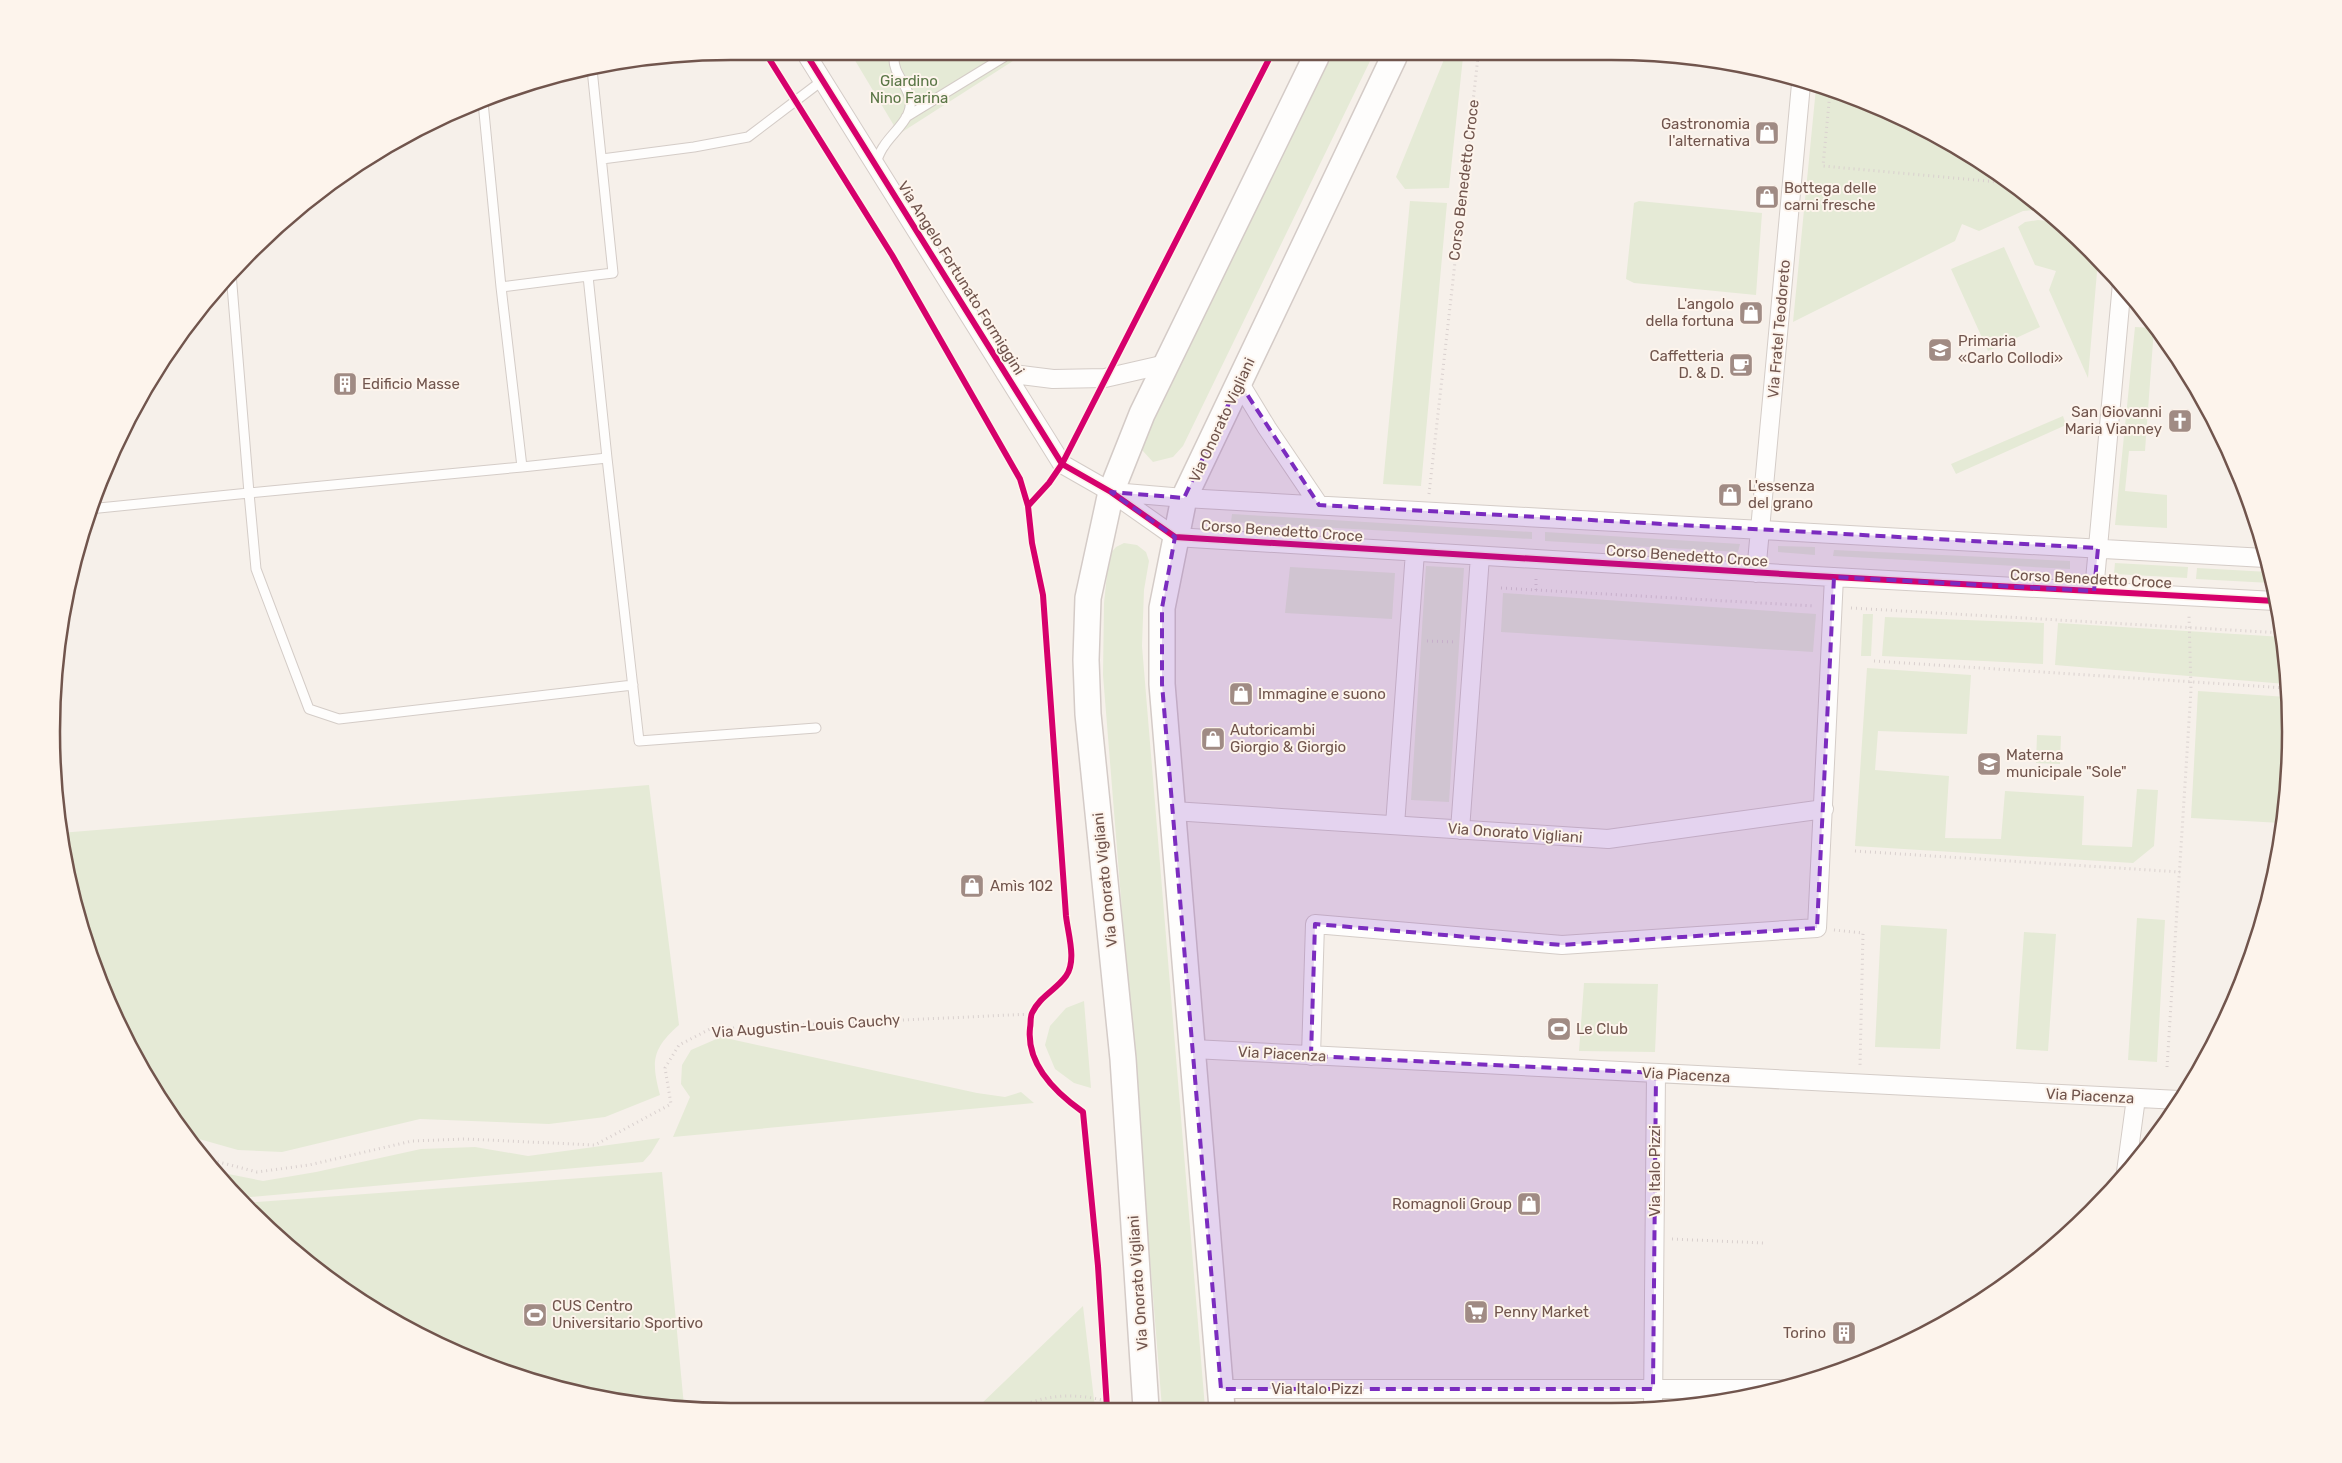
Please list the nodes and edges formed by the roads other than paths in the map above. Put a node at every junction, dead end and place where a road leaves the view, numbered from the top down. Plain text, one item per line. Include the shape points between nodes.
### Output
1 (810, 60) edge
2 (894, 60) edge
3 (999, 60) edge
4 (1315, 60) edge
5 (1393, 60) edge
6 (593, 75) edge
7 (823, 80) junction
8 (1801, 88) edge
9 (484, 108) edge
10 (906, 118) junction
11 (602, 159) junction
12 (875, 164) junction
13 (588, 276) junction
14 (232, 284) edge
15 (501, 287) junction
16 (2121, 296) edge
17 (1166, 364) junction
18 (1005, 373) junction
19 (1239, 382) junction
20 (607, 458) junction
21 (522, 467) junction
22 (1111, 492) junction
23 (249, 493) junction
24 (1184, 498) junction
25 (1319, 505) junction
26 (99, 508) edge
27 (1760, 529) junction
28 (1175, 537) junction
29 (2098, 548) junction
30 (1415, 552) junction
31 (1480, 556) junction
32 (2259, 558) edge
33 (1756, 573) junction
34 (1834, 577) junction
35 (2094, 591) junction
36 (2269, 601) edge
37 (633, 685) junction
38 (816, 728) dead end
39 (1824, 809) junction
40 (1173, 811) junction
41 (1395, 825) junction
42 (1460, 830) junction
43 (1193, 1049) junction
44 (1310, 1056) junction
45 (1656, 1073) junction
46 (2136, 1098) junction
47 (2172, 1100) edge
48 (2128, 1158) edge
49 (1653, 1389) junction
50 (1746, 1389) edge
51 (1221, 1398) edge
52 (1652, 1402) edge
53 (1146, 1403) edge

1 - 7 street, Via Angelo Fortunato Formiggini
2 - 10 lane via 893,65 909,95 911,108
3 - 10 lane
4 - 17 main road, Via Onorato Vigliani
5 - 19 main road, Via Onorato Vigliani
6 - 11 lane
7 - 11 lane via 748,137
7 - 12 street, Via Angelo Fortunato Formiggini
8 - 27 street, Via Fratel Teodoreto
9 - 15 lane
10 - 12 lane via 884,145
11 - 13 lane via 613,273
12 - 18 street, Via Angelo Fortunato Formiggini
13 - 15 lane
13 - 20 lane
14 - 23 lane
15 - 21 lane
16 - 29 street
17 - 18 street via 1105,378 1052,380
17 - 22 main road, Via Onorato Vigliani
18 - 22 street, Via Angelo Fortunato Formiggini via 1062,464
19 - 24 main road, Via Onorato Vigliani
19 - 25 street, Corso Benedetto Croce
20 - 21 lane
20 - 37 lane
21 - 23 lane
22 - 24 street, Corso Benedetto Croce
22 - 28 street
22 - 53 main road, Via Onorato Vigliani via 1088,598 1088,714 1123,1059
23 - 26 lane
23 - 37 lane via 256,569 309,709 339,719
24 - 25 street, Corso Benedetto Croce
24 - 28 main road, Via Onorato Vigliani
25 - 27 street, Corso Benedetto Croce
27 - 29 street, Corso Benedetto Croce
27 - 33 street, Via Fratel Teodoreto
28 - 30 street, Corso Benedetto Croce
28 - 40 main road, Via Onorato Vigliani via 1162,608 1162,684
29 - 32 street, Corso Benedetto Croce
29 - 35 street
30 - 31 street, Corso Benedetto Croce
30 - 41 street
31 - 33 street, Corso Benedetto Croce
31 - 42 street
33 - 34 street, Corso Benedetto Croce
34 - 35 street, Corso Benedetto Croce
34 - 39 street
35 - 36 street, Corso Benedetto Croce
37 - 38 lane via 639,741
39 - 42 street, Via Onorato Vigliani via 1608,839
39 - 44 street via 1817,928 1562,945 1315,924
40 - 41 street, Via Onorato Vigliani
40 - 43 main road, Via Onorato Vigliani
41 - 42 street, Via Onorato Vigliani
43 - 44 street, Via Piacenza
43 - 51 main road, Via Onorato Vigliani
44 - 45 street, Via Piacenza
45 - 46 street, Via Piacenza
45 - 49 street, Via Italo Pizzi
46 - 47 street, Via Piacenza
46 - 48 street
49 - 50 street
49 - 51 street, Via Italo Pizzi
49 - 52 street, Via Italo Pizzi

